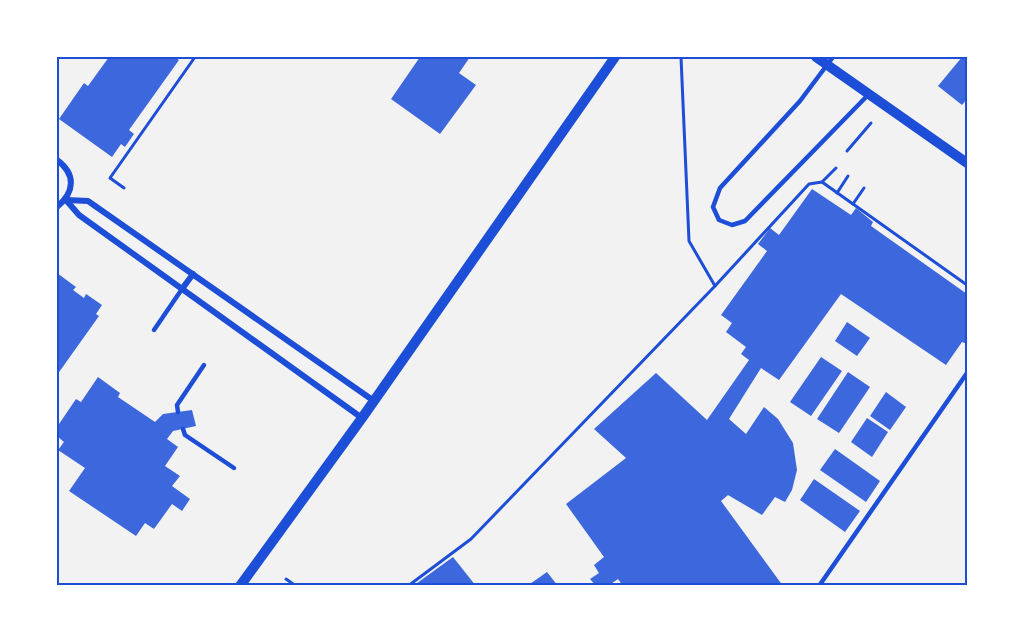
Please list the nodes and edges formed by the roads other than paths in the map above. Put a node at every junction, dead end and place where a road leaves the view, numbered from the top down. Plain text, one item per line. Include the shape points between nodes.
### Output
1 (615, 57) edge
2 (816, 57) edge
3 (831, 61) edge
4 (869, 94) junction
5 (57, 159) edge
6 (967, 163) edge
7 (66, 200) junction
8 (57, 207) edge
9 (193, 274) junction
10 (182, 290) junction
11 (154, 330) dead end
12 (204, 365) dead end
13 (967, 373) edge
14 (374, 400) junction
15 (178, 412) dead end
16 (362, 418) junction
17 (183, 429) dead end
18 (234, 468) dead end
19 (240, 586) edge
20 (819, 586) edge

1 - 14 street
2 - 3 street
3 - 4 street
3 - 4 lane via 720,188 713,207 719,220 732,225 745,221
4 - 6 street
5 - 7 street via 70,177 71,189
7 - 8 street
7 - 9 street via 88,201
7 - 10 street via 79,215
9 - 10 street
9 - 14 street
10 - 11 lane
10 - 16 street
12 - 15 lane via 177,405
13 - 20 lane
14 - 16 street
16 - 19 street
17 - 18 lane via 185,435

